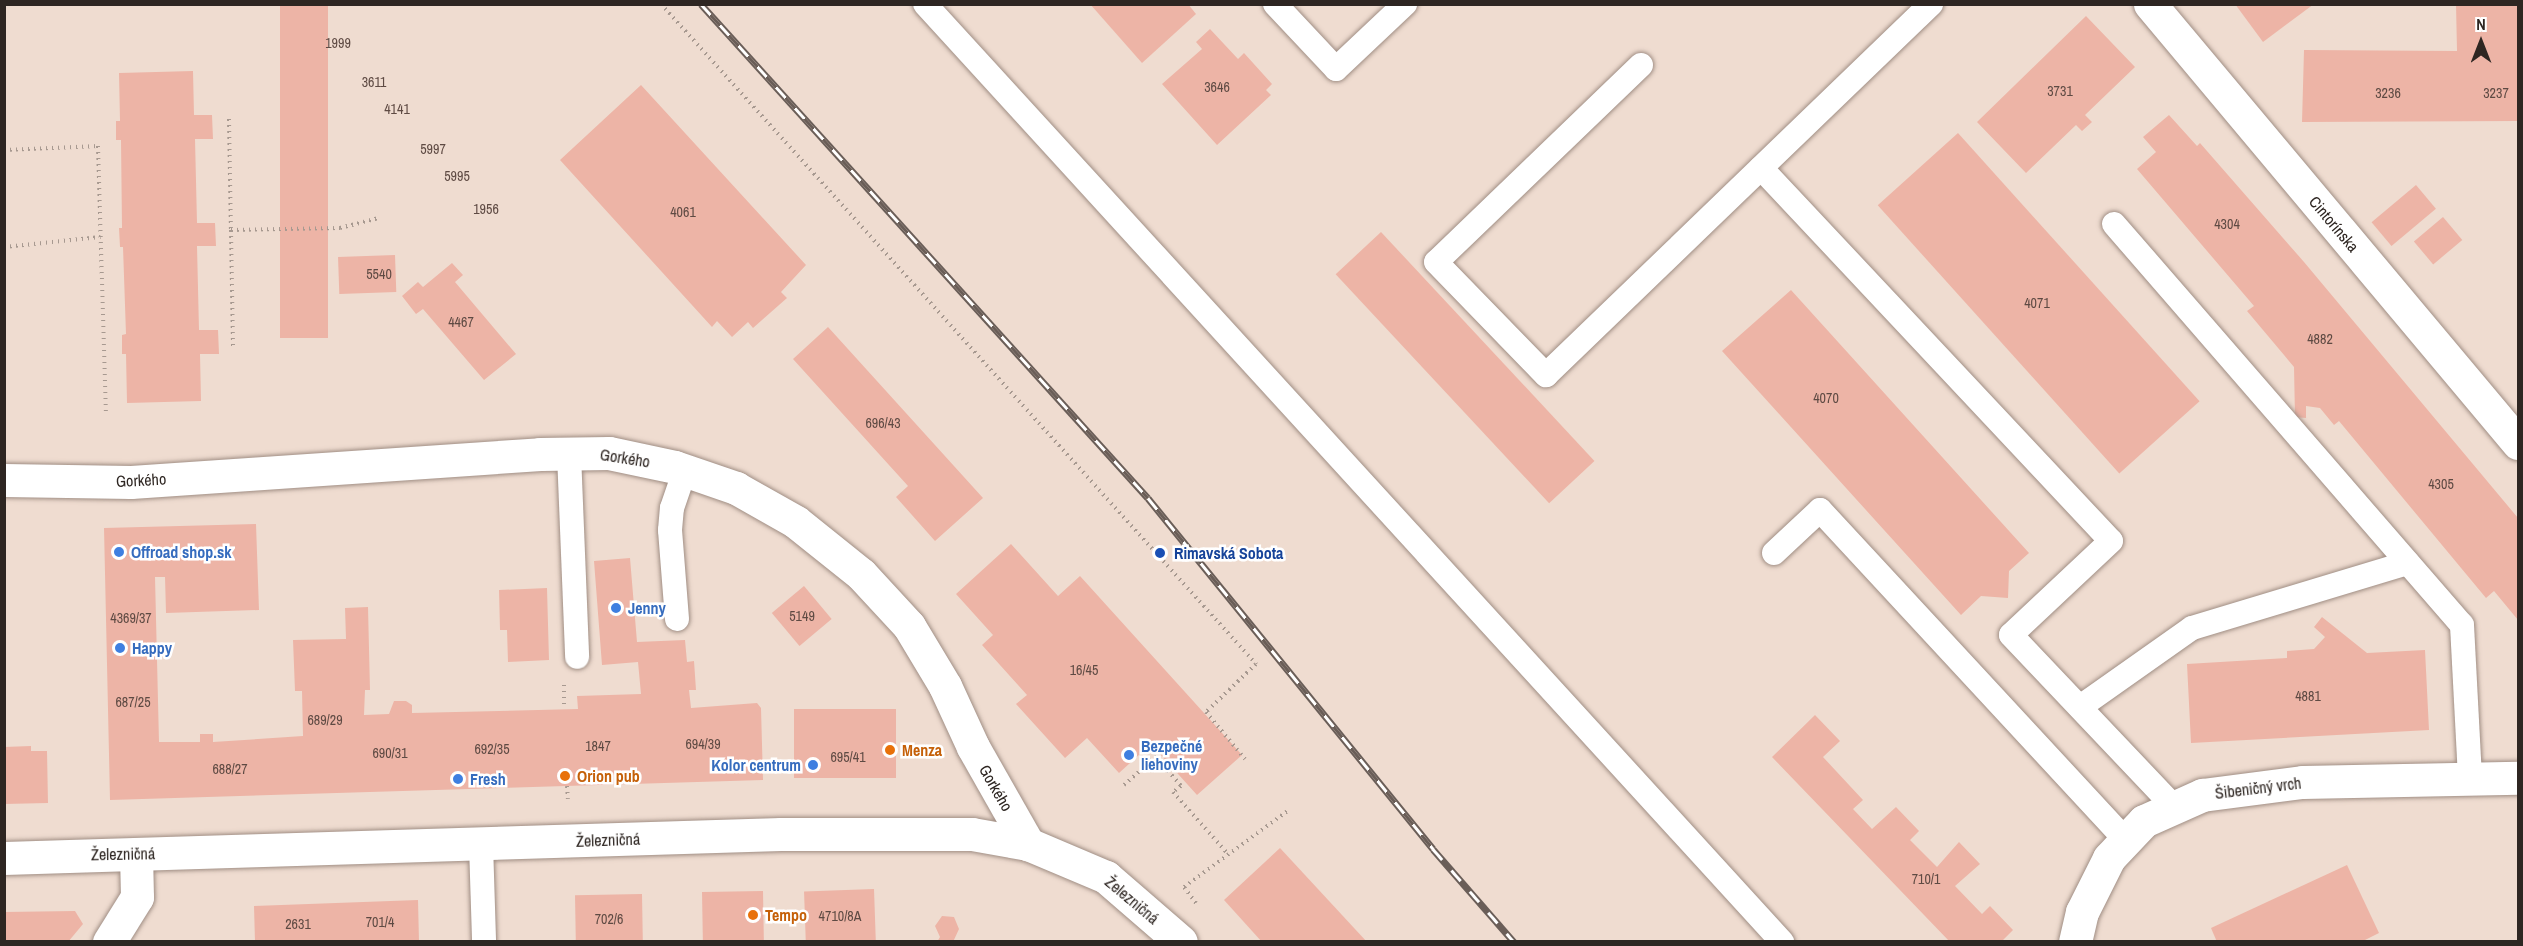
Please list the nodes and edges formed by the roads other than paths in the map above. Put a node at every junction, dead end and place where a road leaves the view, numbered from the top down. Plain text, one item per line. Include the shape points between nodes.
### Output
1 (925, 4) edge
2 (1275, 4) edge
3 (1406, 4) edge
4 (1931, 4) edge
5 (2150, 4) edge
6 (1641, 65) dead end
7 (1761, 168) junction
8 (2114, 224) dead end
9 (2518, 443) edge
10 (569, 454) junction
11 (685, 470) junction
12 (4, 480) edge
13 (1774, 553) dead end
14 (2408, 563) junction
15 (677, 619) dead end
16 (577, 657) dead end
17 (2080, 707) junction
18 (2518, 778) edge
19 (2470, 779) junction
20 (2174, 807) junction
21 (2126, 840) junction
22 (481, 844) junction
23 (1028, 844) junction
24 (136, 854) junction
25 (4, 858) edge
26 (109, 942) edge
27 (484, 942) edge
28 (1181, 942) edge
29 (1782, 942) edge
30 (2075, 942) edge

1 - 29 lane
2 - 3 lane via 1336,69
4 - 7 lane
5 - 9 street, Cintorínska
6 - 7 lane via 1436,262 1546,375
7 - 17 lane via 2111,541 2011,635
8 - 14 lane
10 - 11 street, Gorkého via 609,453
10 - 12 street, Gorkého via 131,482
10 - 16 lane
11 - 15 lane via 672,508 670,530
11 - 23 street, Gorkého via 736,488 796,522 877,591 909,626 945,686 973,747
13 - 21 lane via 1820,510
14 - 17 lane via 2192,628
14 - 19 lane via 2462,625
17 - 20 lane
18 - 19 street, Šibeničný vrch
19 - 20 street, Šibeničný vrch via 2302,782 2202,795
20 - 21 street, Šibeničný vrch via 2144,821
21 - 30 street, Šibeničný vrch via 2109,858 2082,912
22 - 23 street, Železničná via 916,832 972,834
22 - 24 street, Železničná
22 - 27 lane
23 - 28 street, Železničná via 1106,877
24 - 25 street, Železničná
24 - 26 street via 136,897

